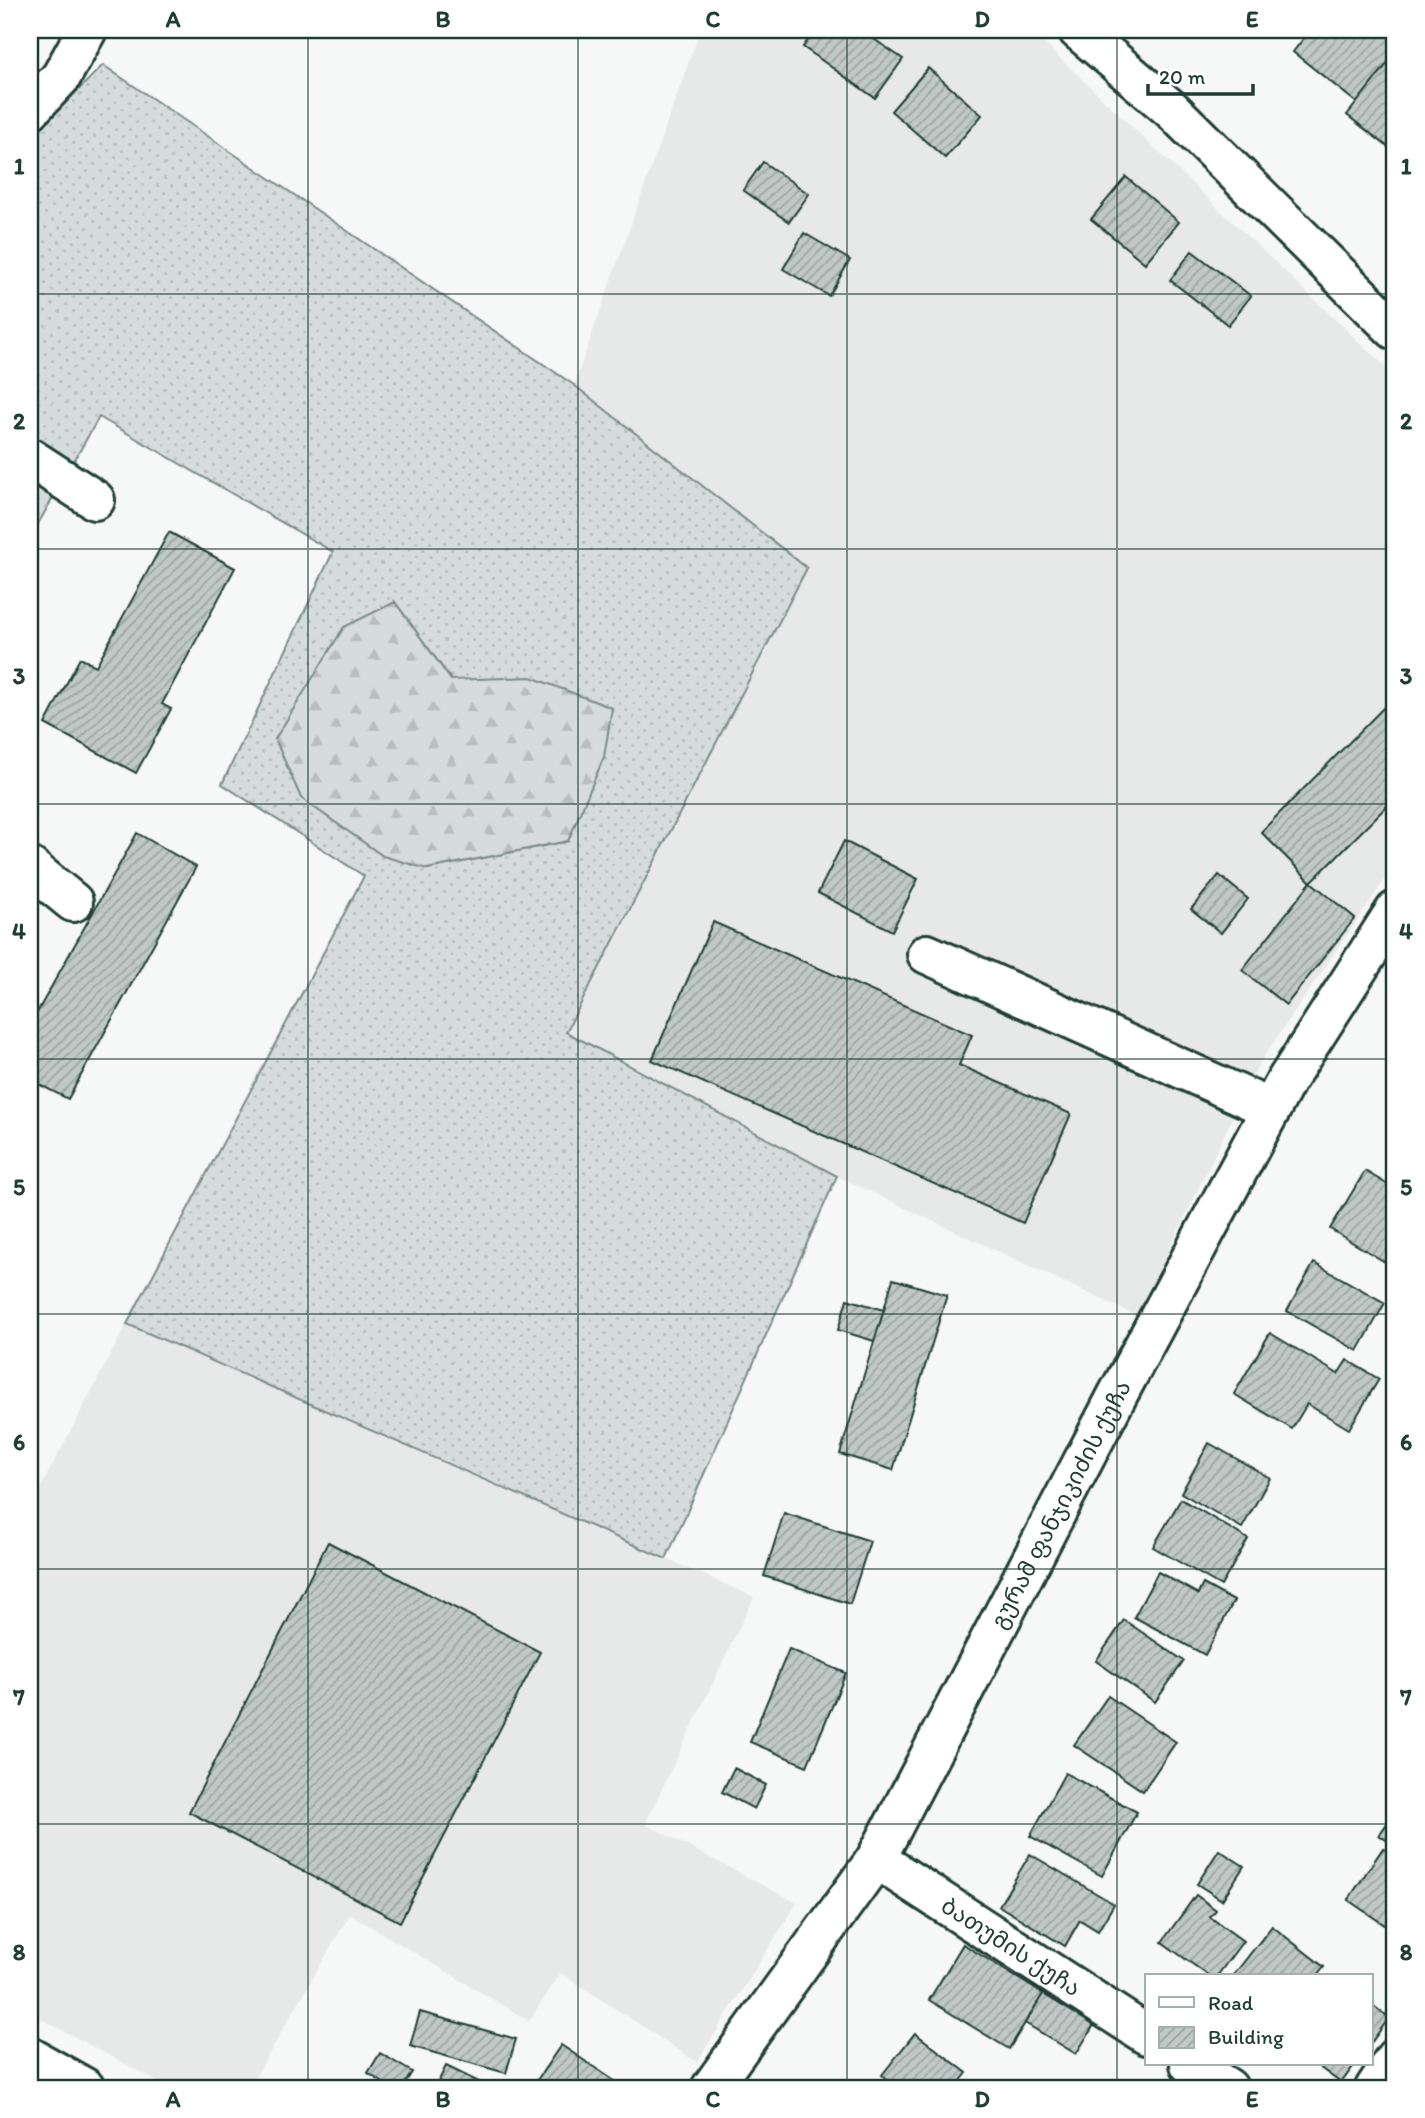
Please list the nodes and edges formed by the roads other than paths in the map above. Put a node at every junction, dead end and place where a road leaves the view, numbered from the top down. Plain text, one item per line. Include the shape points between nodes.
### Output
1 (87, 30) edge
2 (1078, 30) edge
3 (30, 110) edge
4 (1395, 330) edge
5 (30, 458) edge
6 (94, 500) dead end
7 (30, 867) edge
8 (73, 902) dead end
9 (1395, 911) edge
10 (927, 954) dead end
11 (1271, 1109) junction
12 (876, 1859) junction
13 (1145, 2034) edge
14 (30, 2057) edge
15 (1395, 2058) edge
16 (1193, 2066) edge
17 (86, 2088) edge
18 (711, 2088) edge
19 (1228, 2088) edge
20 (1375, 2088) edge

1 - 3 street via 61,77
2 - 4 street via 1172,110
5 - 6 street
7 - 8 street
9 - 11 street, გურამ ფანჯიკიძის ქუჩა
10 - 11 street
11 - 12 street, გურამ ფანჯიკიძის ქუჩა
12 - 13 street, ბათუმის ქუჩა
12 - 18 street, გურამ ფანჯიკიძის ქუჩა
14 - 17 street
15 - 20 street
16 - 19 street

